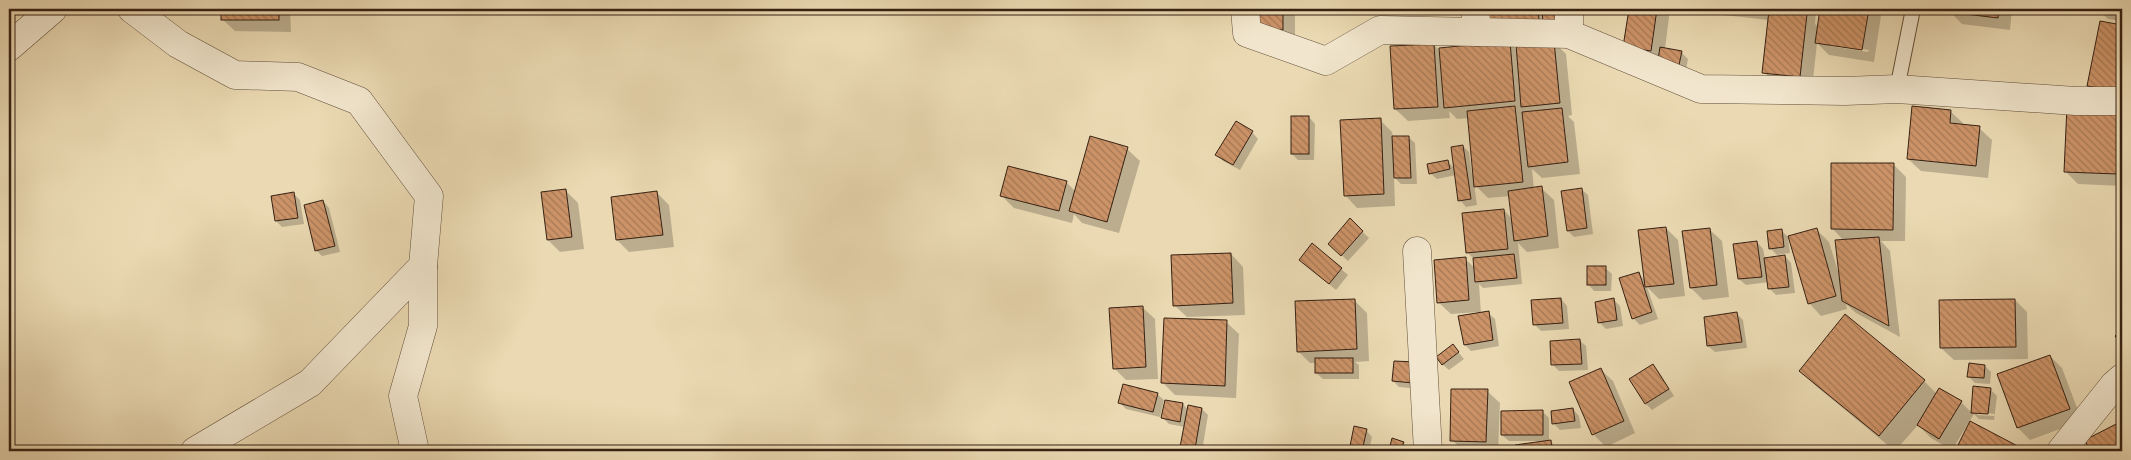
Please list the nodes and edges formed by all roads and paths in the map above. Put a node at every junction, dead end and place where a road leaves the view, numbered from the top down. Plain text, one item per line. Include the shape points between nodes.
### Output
1 (54, 9) edge
2 (132, 9) edge
3 (1245, 9) edge
4 (1913, 9) edge
5 (1476, 20) edge
6 (1569, 22) edge
7 (9, 47) edge
8 (1897, 89) junction
9 (2122, 101) edge
10 (1417, 252) dead end
11 (423, 266) junction
12 (2122, 378) edge
13 (195, 451) edge
14 (415, 451) edge
15 (1428, 451) edge
16 (2061, 451) edge

1 - 7 street
2 - 11 street via 178,44 234,75 298,77 359,101 429,196
3 - 5 street via 1247,33 1326,60 1380,30
4 - 8 lane
5 - 6 street
6 - 8 street via 1701,89
8 - 9 street
10 - 15 street
11 - 13 street via 310,383
11 - 14 street via 423,326 403,396
12 - 16 street

